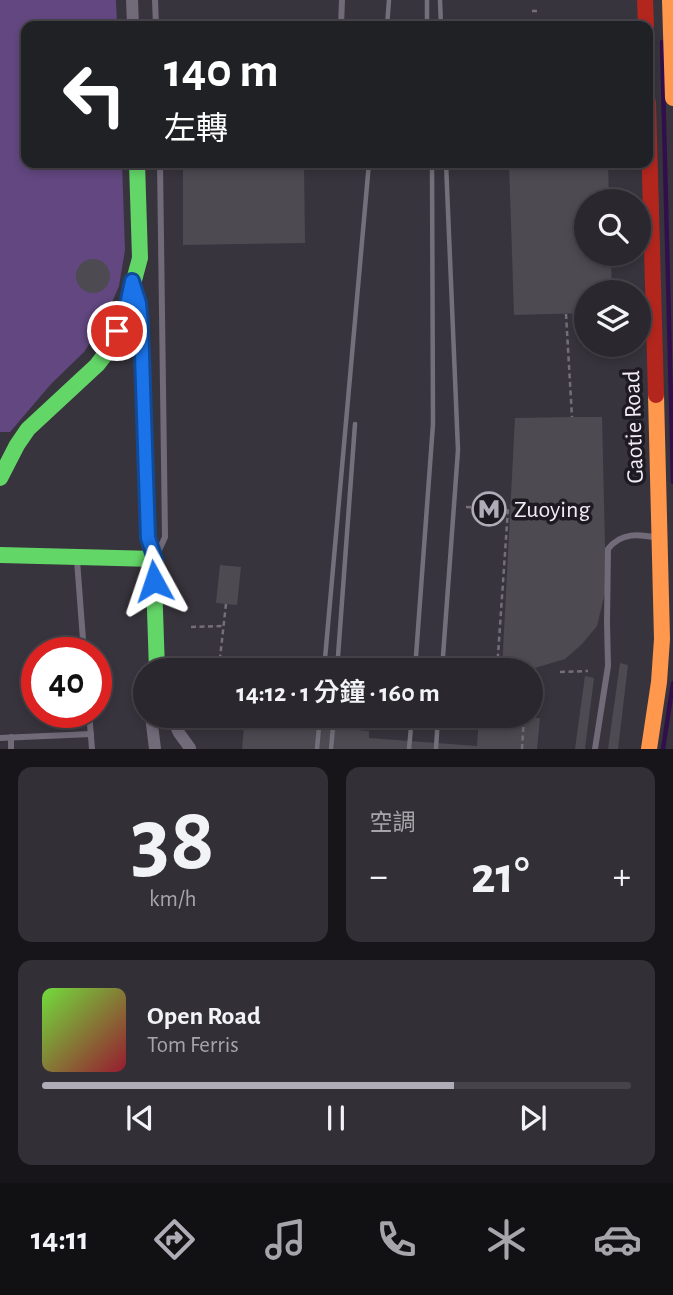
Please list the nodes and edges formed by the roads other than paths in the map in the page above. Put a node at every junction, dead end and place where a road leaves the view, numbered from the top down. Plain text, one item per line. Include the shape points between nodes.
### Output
1 (132, 0) edge
2 (155, 0) edge
3 (342, 0) edge
4 (645, 0) edge
5 (670, 0) edge
6 (133, 21) edge
7 (156, 21) edge
8 (341, 21) edge
9 (646, 21) edge
10 (673, 98) edge
11 (137, 168) edge
12 (160, 168) edge
13 (651, 168) edge
14 (132, 281) junction
15 (0, 478) edge
16 (666, 540) edge
17 (0, 555) edge
18 (77, 558) junction
19 (155, 559) junction
20 (83, 637) edge
21 (157, 658) edge
22 (90, 728) edge
23 (152, 728) edge
24 (177, 728) edge
25 (91, 734) junction
26 (11, 737) junction
27 (0, 738) edge
28 (11, 749) edge
29 (92, 749) edge
30 (155, 749) edge
31 (190, 749) edge
32 (595, 749) edge
33 (649, 749) edge

1 - 6 street
2 - 7 lane
3 - 8 lane
4 - 9 street
5 - 10 street
11 - 14 street via 140,258
12 - 19 lane via 165,537
13 - 16 street, Gaotie Road
14 - 15 street via 126,310 107,352 29,429
14 - 19 lane via 141,324 148,538
16 - 32 lane via 640,534 613,541 608,549 608,666
16 - 33 street, Gaotie Road via 659,682
17 - 18 street
18 - 19 street
18 - 20 lane
19 - 21 street
22 - 25 lane
23 - 30 street
24 - 31 street
25 - 26 lane
25 - 29 lane
26 - 27 lane
26 - 28 lane

